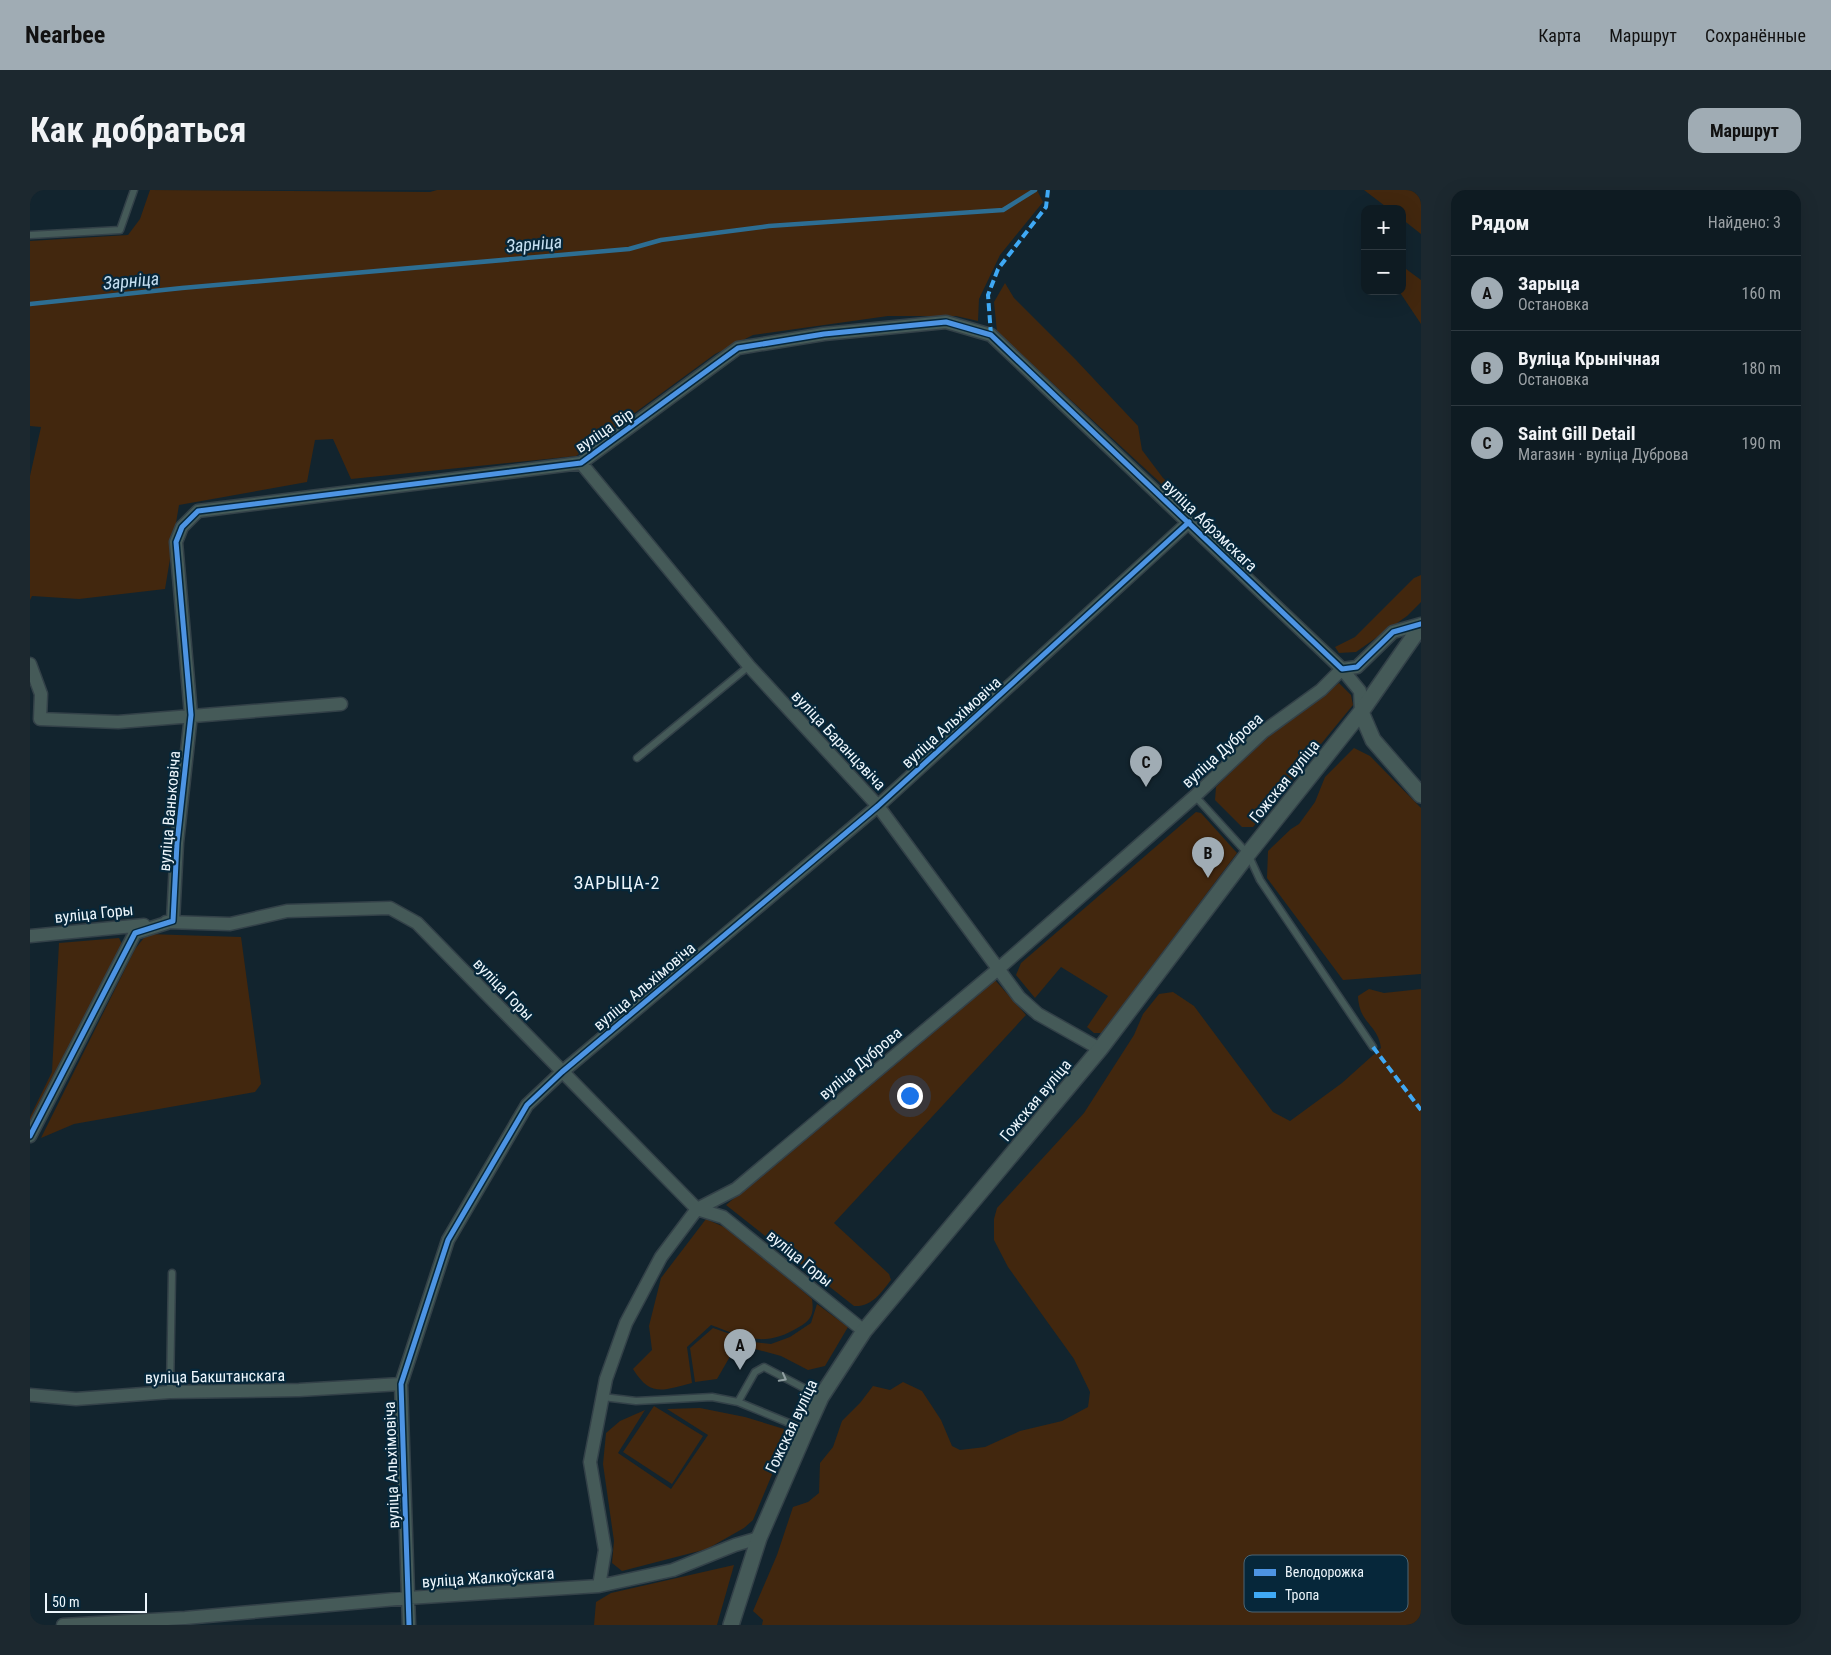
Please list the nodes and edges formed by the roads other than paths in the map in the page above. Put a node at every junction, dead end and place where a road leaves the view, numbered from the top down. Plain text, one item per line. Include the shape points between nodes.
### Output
1 (134, 190) edge
2 (30, 234) edge
3 (991, 335) joint
4 (581, 463) junction
5 (1189, 522) junction
6 (182, 527) joint
7 (1421, 625) edge
8 (30, 664) edge
9 (749, 666) junction
10 (1342, 669) junction
11 (342, 704) dead end
12 (1361, 712) junction
13 (190, 715) junction
14 (637, 758) dead end
15 (1421, 795) edge
16 (1195, 796) junction
17 (878, 806) junction
18 (1248, 854) junction
19 (173, 921) junction
20 (30, 936) edge
21 (997, 970) junction
22 (1373, 1047) dead end
23 (1100, 1049) junction
24 (562, 1072) junction
25 (30, 1134) edge
26 (697, 1209) junction
27 (172, 1272) dead end
28 (864, 1331) junction
29 (401, 1384) junction
30 (170, 1392) junction
31 (30, 1396) edge
32 (603, 1397) junction
33 (820, 1397) junction
34 (738, 1402) junction
35 (806, 1430) junction
36 (759, 1538) junction
37 (599, 1586) junction
38 (408, 1598) junction
39 (63, 1625) edge
40 (409, 1625) edge
41 (731, 1625) edge

1 - 2 lane via 120,230
3 - 4 street, вуліца Вір via 946,322 824,334 738,348
3 - 5 street, вуліца Абрэмскага
4 - 6 street, вуліца Вір via 198,511
4 - 9 street, вуліца Баранцэвіча
5 - 10 street, вуліца Абрэмскага
5 - 17 street, вуліца Альхімовіча
6 - 13 street, вуліца Ваньковіча via 176,542
7 - 10 street via 1393,632 1357,666
7 - 12 street, Гожская вуліца
8 - 13 street via 41,694 40,719 118,722
9 - 14 lane
9 - 17 street, вуліца Баранцэвіча
10 - 12 street, вуліца Абрэмскага via 1360,691
10 - 16 street, вуліца Дуброва via 1321,690 1263,732
11 - 13 street
12 - 15 street via 1372,740
12 - 18 street, Гожская вуліца
13 - 19 street, вуліца Ваньковіча
16 - 18 lane
16 - 21 street, вуліца Дуброва
17 - 21 street, вуліца Баранцэвіча
17 - 24 street, вуліца Альхімовіча
18 - 22 lane via 1260,880
18 - 23 street, Гожская вуліца
19 - 20 street, вуліца Горы
19 - 24 street, вуліца Горы via 230,924 288,911 390,908 417,923
19 - 25 street via 135,933
21 - 23 street, вуліца Баранцэвіча via 1018,997 1038,1014
21 - 26 street, вуліца Дуброва via 736,1189
23 - 28 street, Гожская вуліца
24 - 26 street, вуліца Горы
24 - 29 street, вуліца Альхімовіча via 527,1106 448,1240
26 - 28 street, вуліца Горы via 723,1217
26 - 32 street, вуліца Дуброва via 661,1257 626,1323
27 - 30 lane
28 - 33 street, Гожская вуліца
29 - 30 street, вуліца Бакштанскага
29 - 38 street, вуліца Альхімовіча
30 - 31 street, вуліца Бакштанскага via 76,1399
32 - 34 lane via 636,1401 712,1397
32 - 37 street, вуліца Дуброва via 590,1462 605,1550
34 -> 33 lane via 755,1372 764,1367
33 - 35 street, Гожская вуліца
34 - 35 lane
35 - 36 street, Гожская вуліца
36 - 37 street, вуліца Жалкоўскага via 673,1570
36 - 41 street, Гожская вуліца
37 - 38 street, вуліца Жалкоўскага
38 - 39 street, вуліца Жалкоўскага via 185,1618
38 - 40 street, вуліца Альхімовіча

